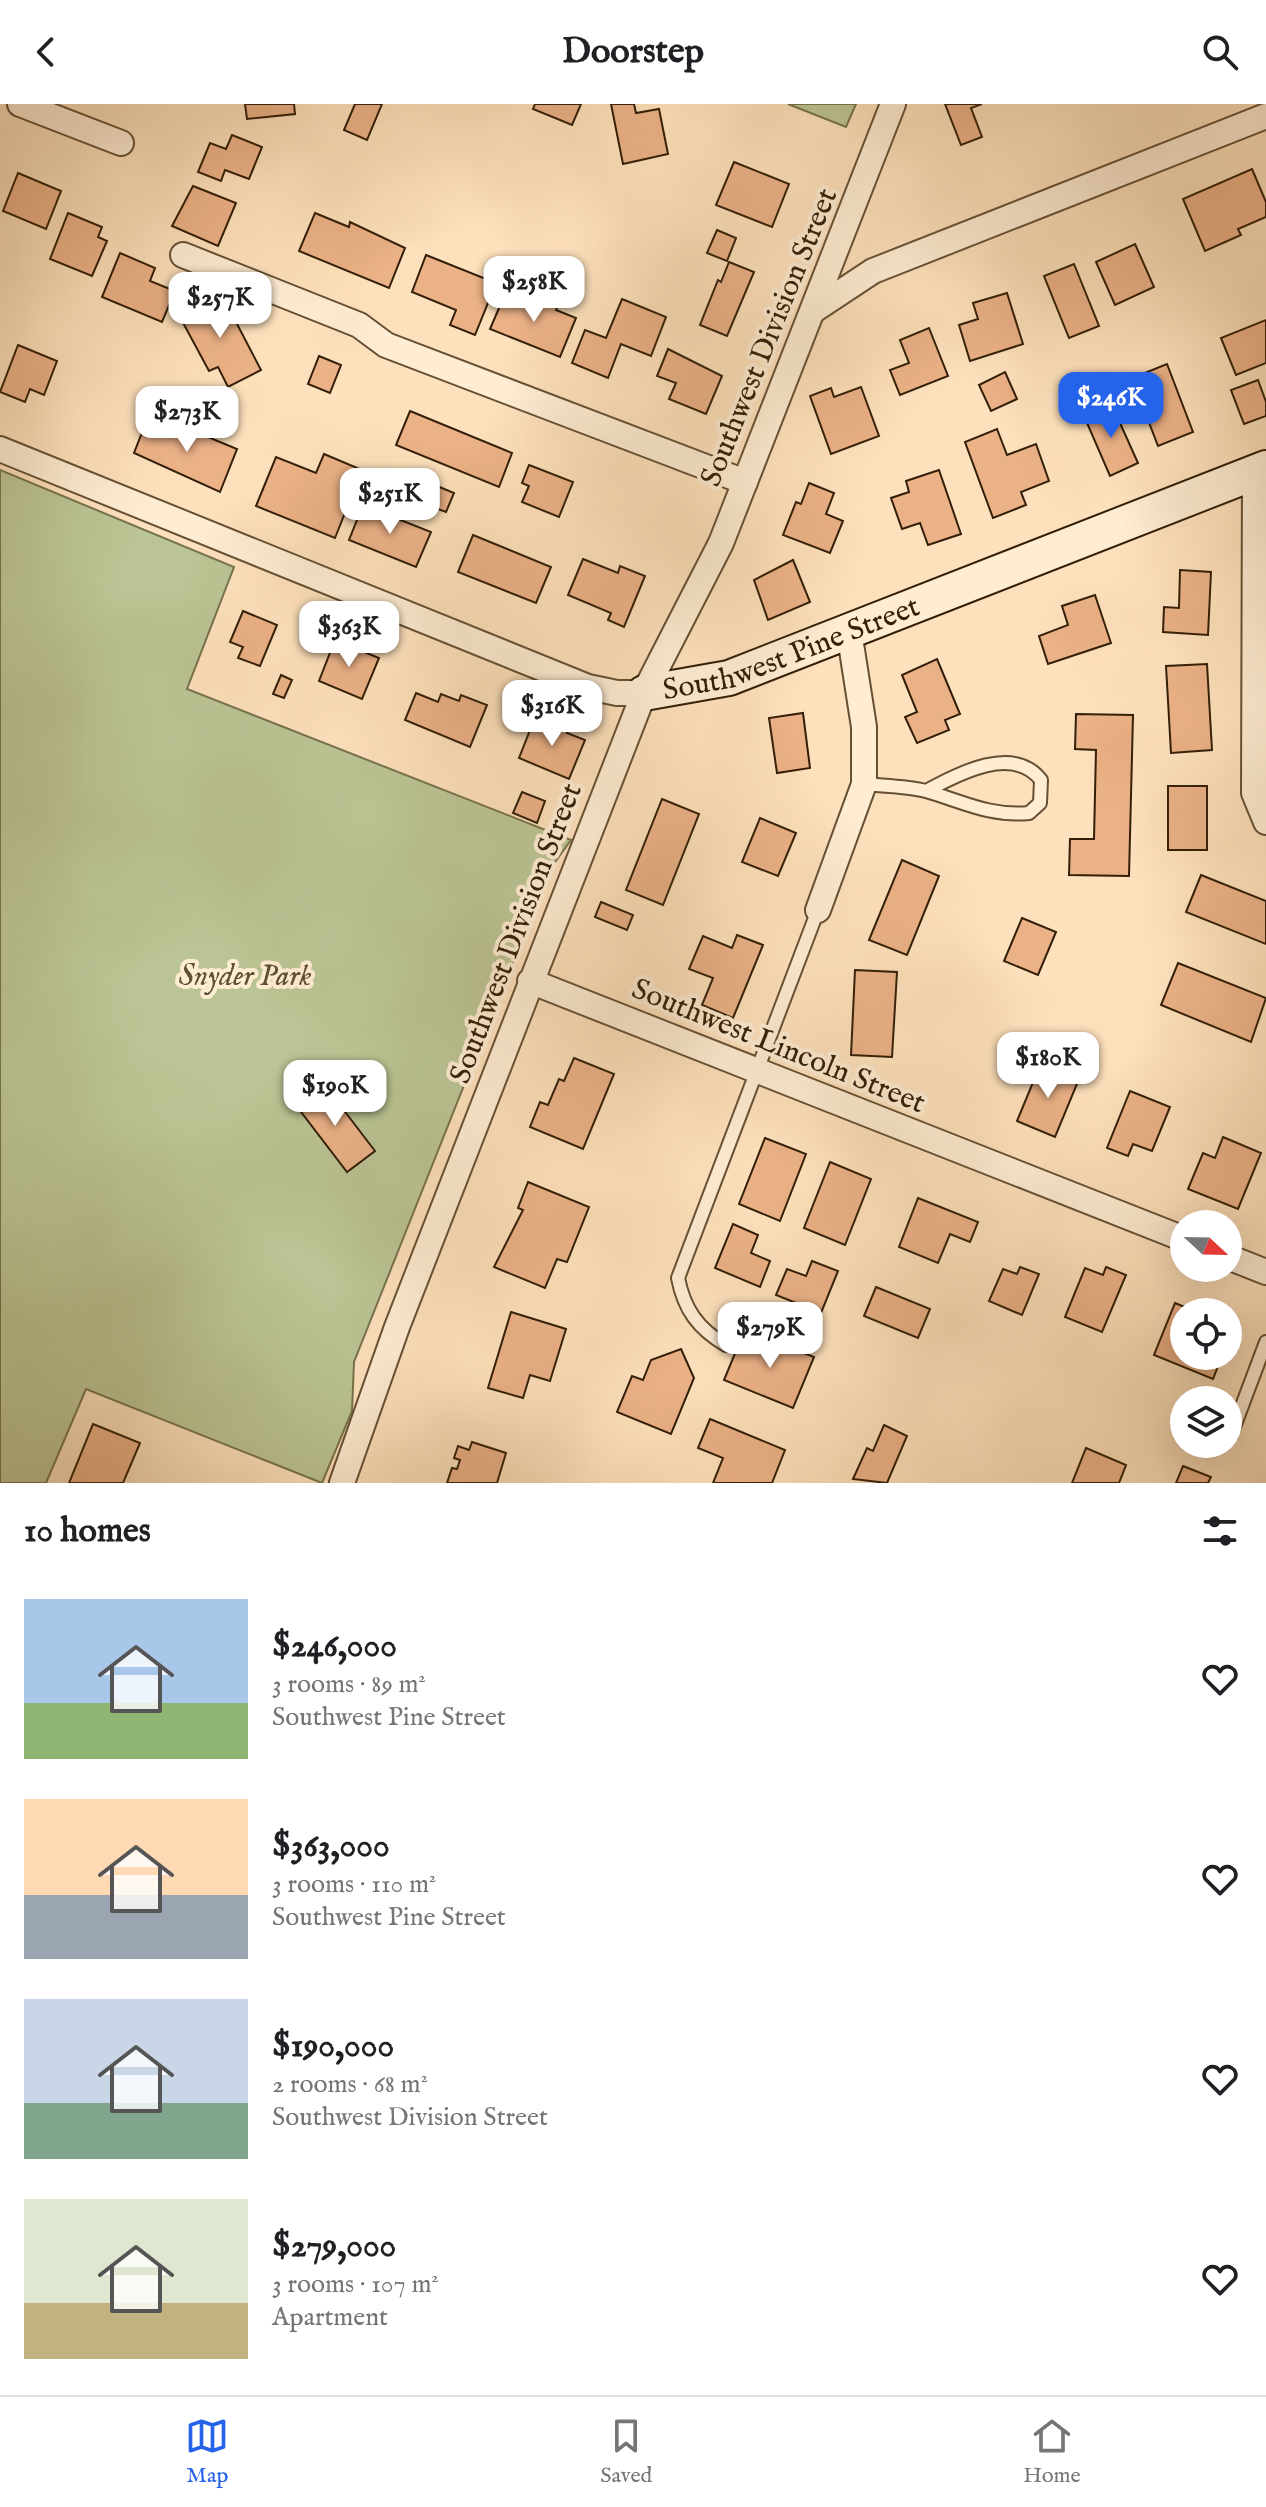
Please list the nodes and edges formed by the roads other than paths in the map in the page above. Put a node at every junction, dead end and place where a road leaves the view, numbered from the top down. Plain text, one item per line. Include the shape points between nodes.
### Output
1 (20, 104) edge
2 (893, 104) edge
3 (1266, 116) edge
4 (121, 143) dead end
5 (183, 255) dead end
6 (814, 310) junction
7 (0, 449) edge
8 (1260, 470) edge
9 (745, 482) junction
10 (849, 631) junction
11 (644, 693) junction
12 (864, 784) junction
13 (926, 791) junction
14 (1266, 822) edge
15 (818, 910) joint
16 (530, 981) junction
17 (758, 1071) junction
18 (1170, 1233) edge
19 (1242, 1263) edge
20 (1266, 1272) edge
21 (1266, 1342) edge
22 (726, 1345) dead end
23 (1242, 1406) edge
24 (342, 1483) edge

1 - 4 street
2 - 6 street, Southwest Division Street
3 - 6 street via 873,271
5 - 9 street via 359,325 386,345
6 - 9 street, Southwest Division Street
7 - 11 street, Southwest Pine Street via 588,687
8 - 10 street, Southwest Pine Street
8 - 14 street via 1254,793
9 - 11 street, Southwest Division Street via 710,568
10 - 11 street, Southwest Pine Street via 729,678
10 - 12 street via 864,727
11 - 16 street, Southwest Division Street
12 - 13 lane
12 - 15 street
13 - 13 lane via 954,803 1012,815 1029,813 1040,803 1041,780 1023,765 988,764
15 - 17 lane
16 - 17 street, Southwest Lincoln Street
16 - 24 street, Southwest Division Street
17 - 18 street, Southwest Lincoln Street
17 - 22 lane via 678,1278 682,1298 698,1325
19 - 20 street
21 - 23 lane

